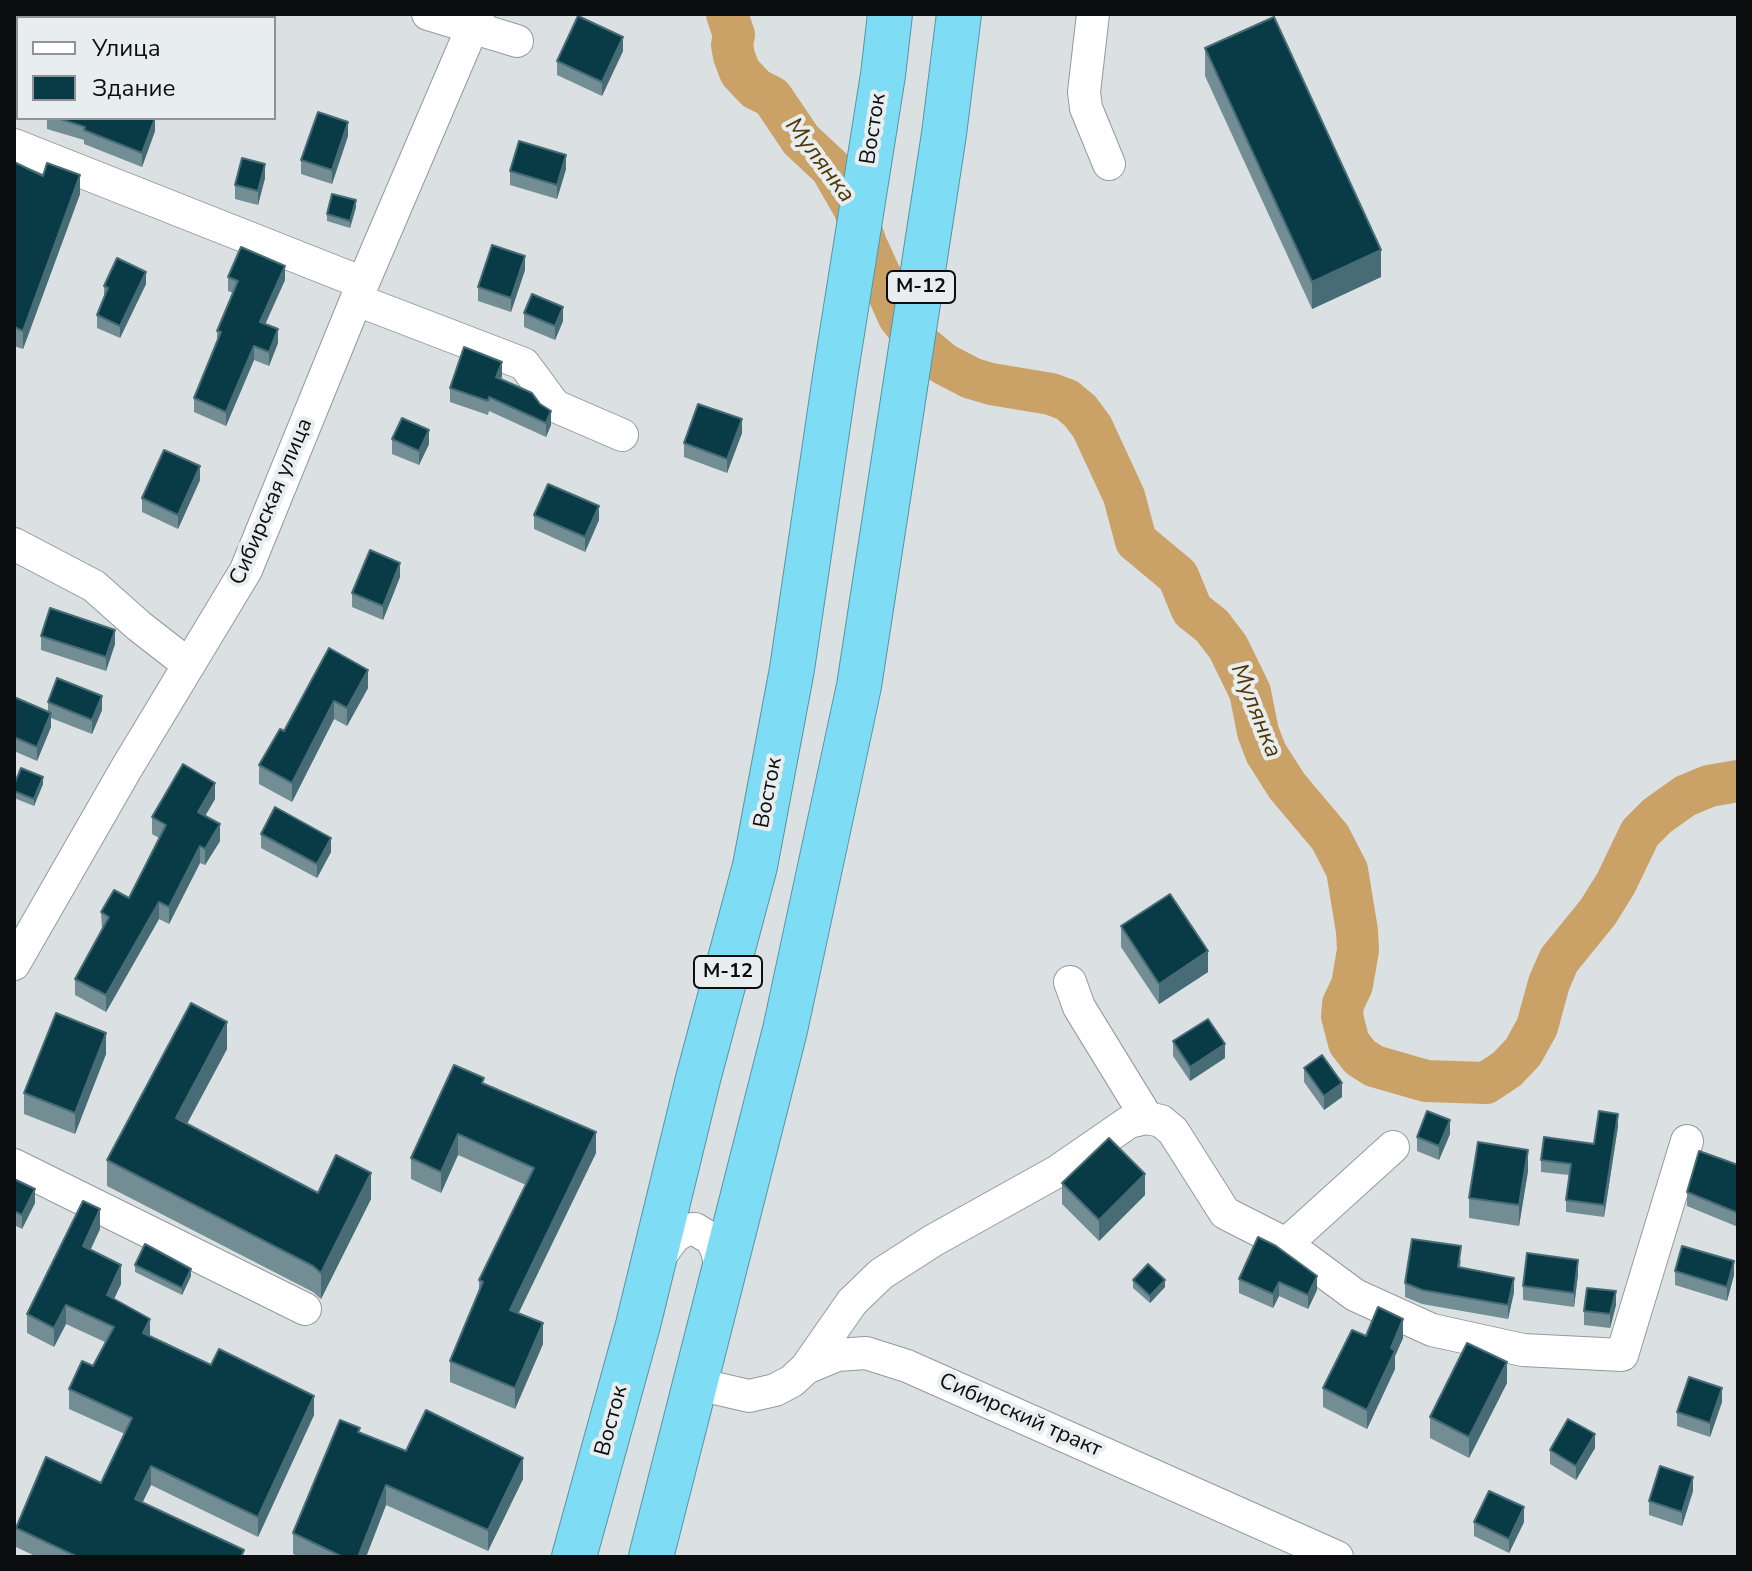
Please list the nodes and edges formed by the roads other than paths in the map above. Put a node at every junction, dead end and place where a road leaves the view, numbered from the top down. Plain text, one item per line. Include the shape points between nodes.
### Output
1 (428, 14) edge
2 (890, 14) edge
3 (959, 14) edge
4 (1093, 14) edge
5 (475, 21) edge
6 (517, 41) dead end
7 (14, 145) edge
8 (1109, 164) dead end
9 (360, 292) junction
10 (622, 435) dead end
11 (14, 544) edge
12 (189, 665) junction
13 (14, 964) edge
14 (1070, 982) dead end
15 (1147, 1118) junction
16 (1687, 1141) dead end
17 (1393, 1147) dead end
18 (14, 1165) edge
19 (1286, 1244) junction
20 (652, 1269) junction
21 (724, 1276) junction
22 (305, 1309) dead end
23 (806, 1368) junction
24 (697, 1384) junction
25 (574, 1557) edge
26 (651, 1557) edge
27 (1337, 1557) edge

1 - 5 street
2 - 20 highway, Восток / М-12 via 792,669 755,866
3 - 21 highway, М-12 via 859,686 785,1030
4 - 8 street via 1084,92
5 - 6 street
5 - 9 street, Сибирская улица
7 - 9 street
9 - 10 street via 524,364 555,406
9 - 12 street, Сибирская улица via 246,570
11 - 12 street via 94,586
12 - 13 street, Сибирская улица
14 - 15 street via 1079,1007
15 - 19 street via 1173,1131 1225,1213
15 - 23 street via 1129,1122 1058,1171 881,1274 852,1302
16 - 19 street via 1622,1355 1523,1350 1432,1330 1355,1295
17 - 19 street
18 - 22 street
20 - 21 street via 674,1237 695,1229 711,1239
20 - 25 highway, Восток / М-12
21 - 24 highway, М-12
23 - 24 street, Сибирский тракт via 775,1390 749,1396
23 - 27 street, Сибирский тракт via 837,1355 866,1353 888,1359
24 - 26 highway, М-12

